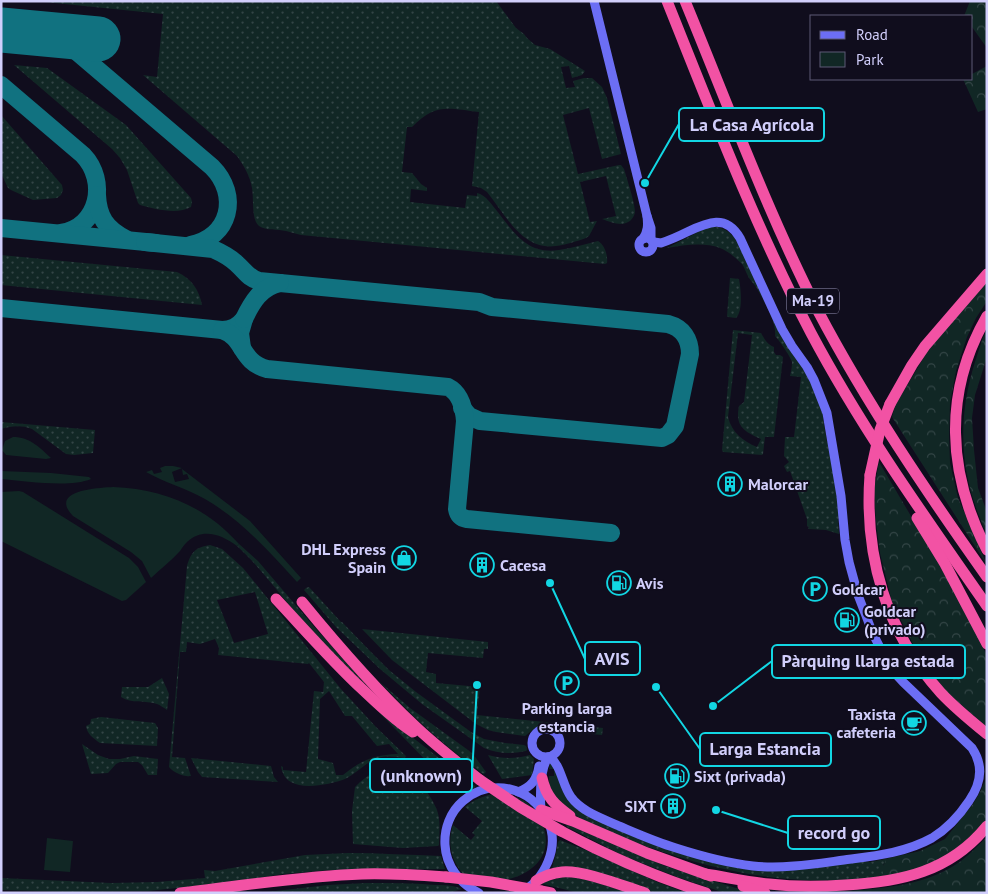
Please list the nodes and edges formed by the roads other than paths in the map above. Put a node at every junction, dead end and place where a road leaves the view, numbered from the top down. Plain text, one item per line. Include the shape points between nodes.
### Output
1 (594, 1) edge
2 (667, 1) edge
3 (685, 1) edge
4 (987, 274) edge
5 (987, 316) edge
6 (898, 478) junction
7 (987, 550) edge
8 (987, 577) edge
9 (276, 599) dead end
10 (302, 602) dead end
11 (987, 606) edge
12 (987, 644) edge
13 (987, 734) edge
14 (559, 750) junction
15 (537, 754) junction
16 (549, 757) junction
17 (454, 759) junction
18 (557, 766) junction
19 (542, 778) junction
20 (518, 792) junction
21 (541, 810) junction
22 (581, 824) junction
23 (987, 826) edge
24 (705, 874) junction
25 (543, 888) edge
26 (180, 893) edge
27 (479, 893) edge
28 (519, 893) edge
29 (645, 893) edge
30 (706, 893) edge
31 (765, 893) edge

1 - 18 street via 651,226 647,240 661,243 713,222 720,222 736,231 782,329 814,380 827,413 849,562 873,634 891,669 972,748 978,758 980,776 977,787 958,817 940,833 916,846 821,863 767,867 724,862 675,848 598,816 572,799
2 - 6 highway, Ma-19 via 779,269 829,366
3 - 8 highway, Ma-19 via 769,207 818,311 878,416
4 - 13 highway, bridge via 925,346 890,404 880,430 870,475 869,512 873,554 881,586 909,650 954,706
5 - 7 highway via 969,354 959,394 955,430 963,491
6 - 11 highway, Ma-19
6 - 12 highway via 908,504 945,564
9 - 17 highway via 370,697 404,726
10 - 17 highway via 365,676 416,727
14 - 15 street via 561,741 558,735 544,729 532,739 532,747
14 - 16 street
14 - 18 street
15 - 16 street
15 - 20 street via 540,762 534,781
16 - 18 street
16 - 19 street
17 - 30 highway, bridge via 520,807 561,831 636,867
19 - 21 street
19 - 22 highway via 552,800
20 - 21 street
20 - 27 street via 495,787 477,792 461,803 448,824 445,846 450,864 458,877
21 - 22 highway
21 - 25 street via 548,820 552,839
22 - 24 highway
23 - 24 highway via 952,858 925,872 896,880 790,886
24 - 31 highway
25 - 26 highway, bridge via 416,875 354,875
25 - 28 street
25 - 29 highway via 552,874 572,872

